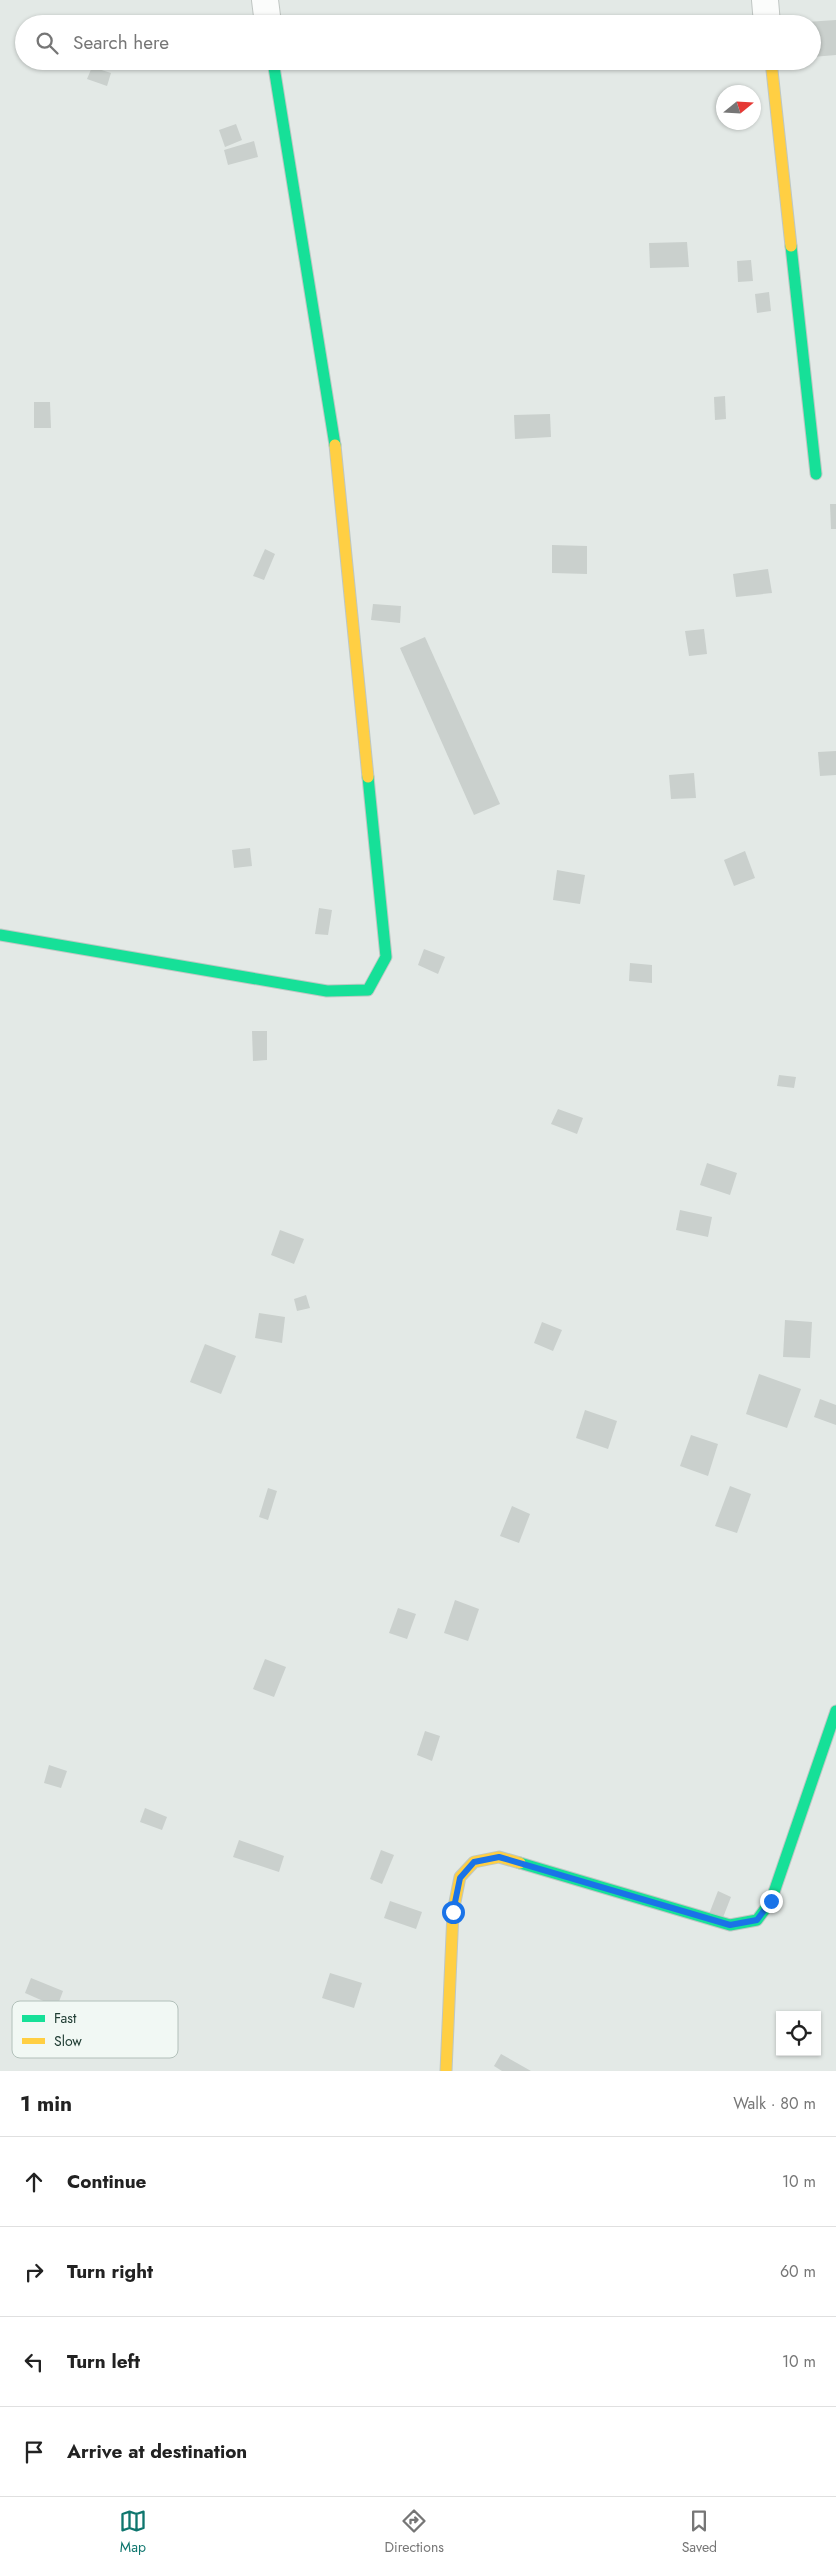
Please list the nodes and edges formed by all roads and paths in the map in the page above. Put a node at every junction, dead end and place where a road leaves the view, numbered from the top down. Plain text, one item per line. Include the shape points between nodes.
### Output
1 (265, 0) edge
2 (765, 0) edge
3 (267, 15) edge
4 (766, 15) edge
5 (274, 70) edge
6 (772, 70) edge
7 (816, 474) dead end
8 (0, 935) edge
9 (836, 1711) edge
10 (446, 2071) edge

1 - 3 street
2 - 4 street
5 - 8 street via 332,416 386,956 368,990 327,991
6 - 7 street
9 - 10 street via 771,1901 757,1920 730,1925 499,1857 474,1862 460,1878 453,1912

